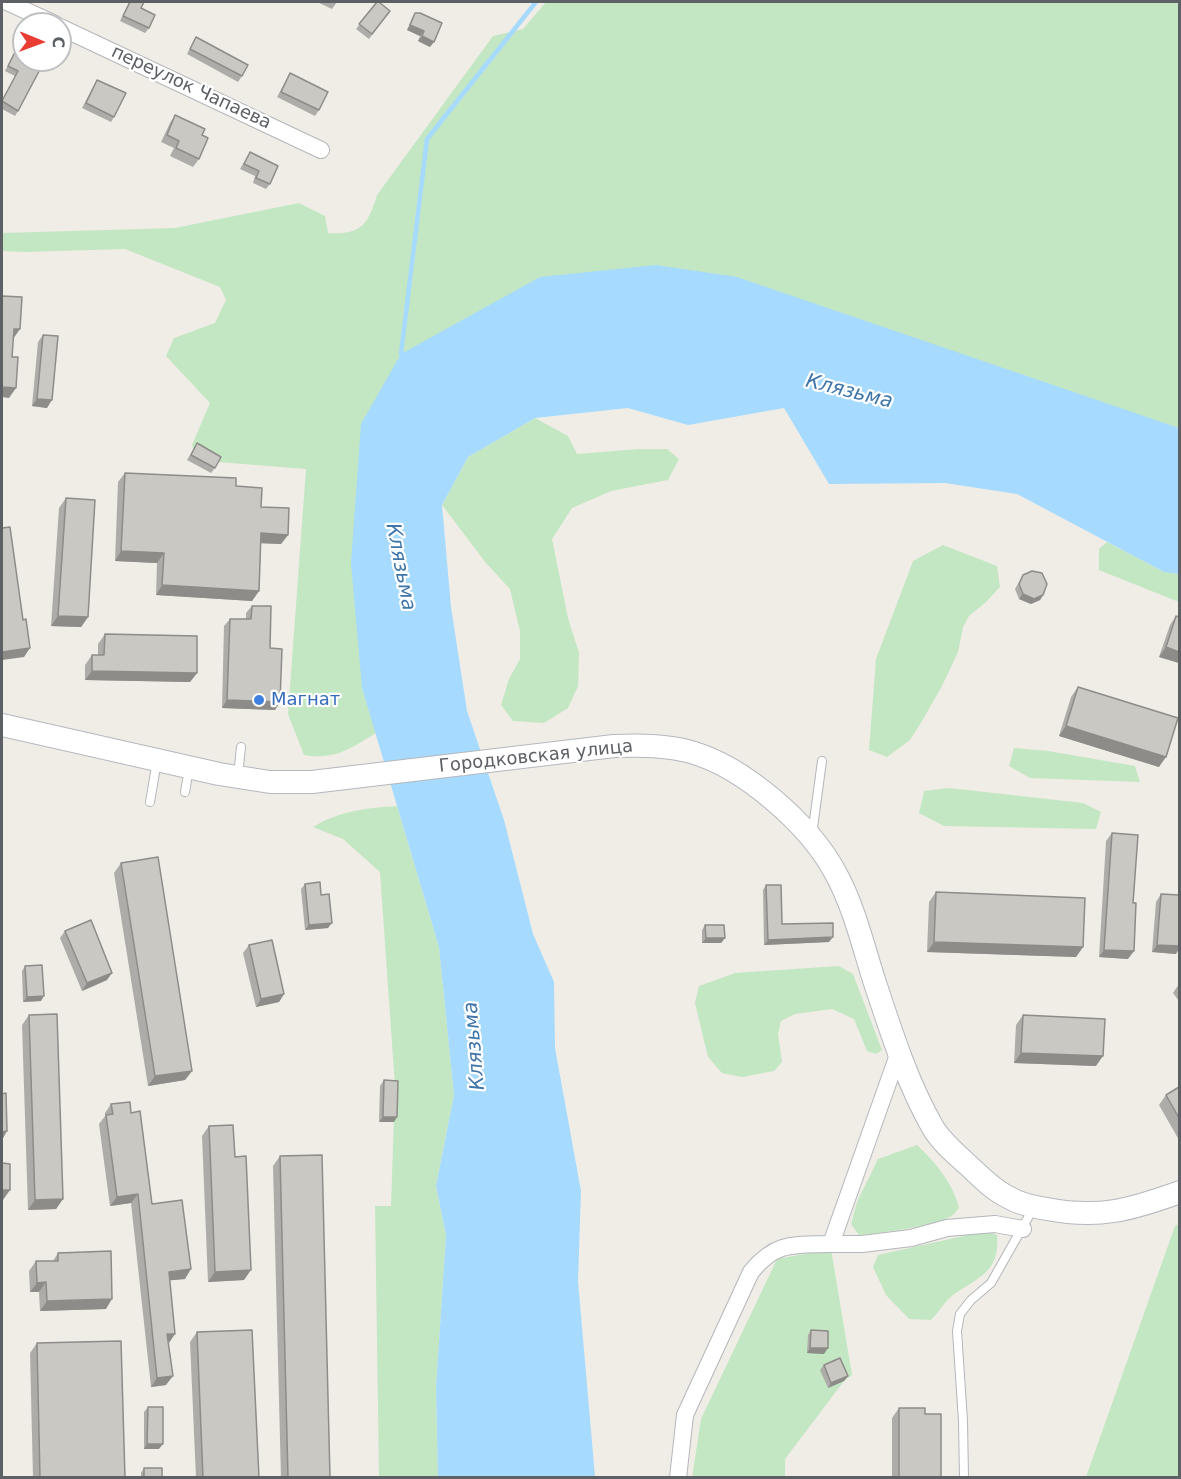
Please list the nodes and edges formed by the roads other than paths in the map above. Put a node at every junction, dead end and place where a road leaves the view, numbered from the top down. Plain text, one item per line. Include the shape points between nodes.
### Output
1 (7, 2) edge
2 (28, 12) edge
3 (72, 33) edge
4 (321, 150) dead end
5 (2, 725) edge
6 (241, 747) dead end
7 (158, 760) junction
8 (822, 761) dead end
9 (190, 767) junction
10 (238, 777) junction
11 (185, 792) dead end
12 (150, 802) dead end
13 (812, 839) junction
14 (899, 1052) junction
15 (1179, 1193) edge
16 (1034, 1207) junction
17 (1023, 1229) junction
18 (831, 1244) junction
19 (678, 1478) edge
20 (964, 1478) edge

1 - 2 street
3 - 4 street, переулок Чапаева
5 - 7 main road, Городковская улица
6 - 10 lane
7 - 9 main road, Городковская улица
7 - 12 lane
8 - 13 lane
9 - 10 main road, Городковская улица
9 - 11 lane
10 - 13 main road, Городковская улица via 290,783 345,779 587,749 653,746 691,752 725,766 778,805
13 - 14 main road, Городковская улица via 826,856 847,897
14 - 16 main road, Городковская улица via 933,1128 987,1182 1008,1198
14 - 18 street
15 - 16 main road, Городковская улица via 1098,1215
16 - 17 lane
17 - 18 street via 995,1224 947,1228 862,1245
17 - 20 lane via 991,1283 960,1314 957,1330
18 - 19 street via 778,1248 751,1272 685,1415

